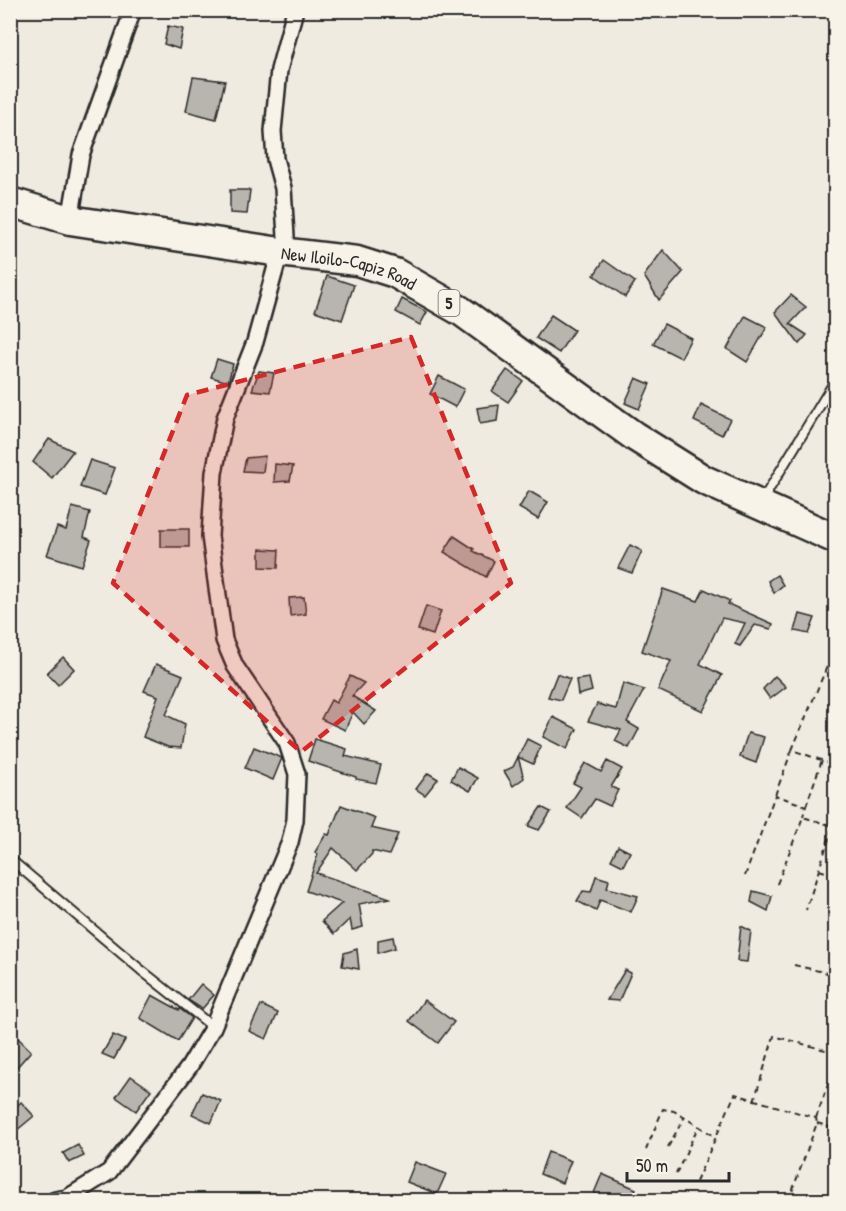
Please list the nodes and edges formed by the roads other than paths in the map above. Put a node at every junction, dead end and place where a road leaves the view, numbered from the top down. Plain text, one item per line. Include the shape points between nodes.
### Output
1 (133, 10) edge
2 (295, 10) edge
3 (10, 202) edge
4 (70, 220) junction
5 (284, 252) junction
6 (836, 379) edge
7 (760, 505) junction
8 (836, 539) edge
9 (10, 859) edge
10 (213, 1027) junction
11 (63, 1199) edge

1 - 4 street via 81,154
2 - 5 street via 279,70 273,131 283,188
3 - 4 highway, New Iloilo-Capiz Road / 5
4 - 5 highway, New Iloilo-Capiz Road / 5
5 - 7 highway, New Iloilo-Capiz Road / 5 via 357,261 395,273 429,291 634,436 704,480
5 - 10 street via 225,418 214,473 210,536 224,640 235,666 287,743 297,774 295,820 290,843
6 - 7 lane
7 - 8 highway, New Iloilo-Capiz Road / 5
9 - 10 lane
10 - 11 street via 182,1076 109,1172

